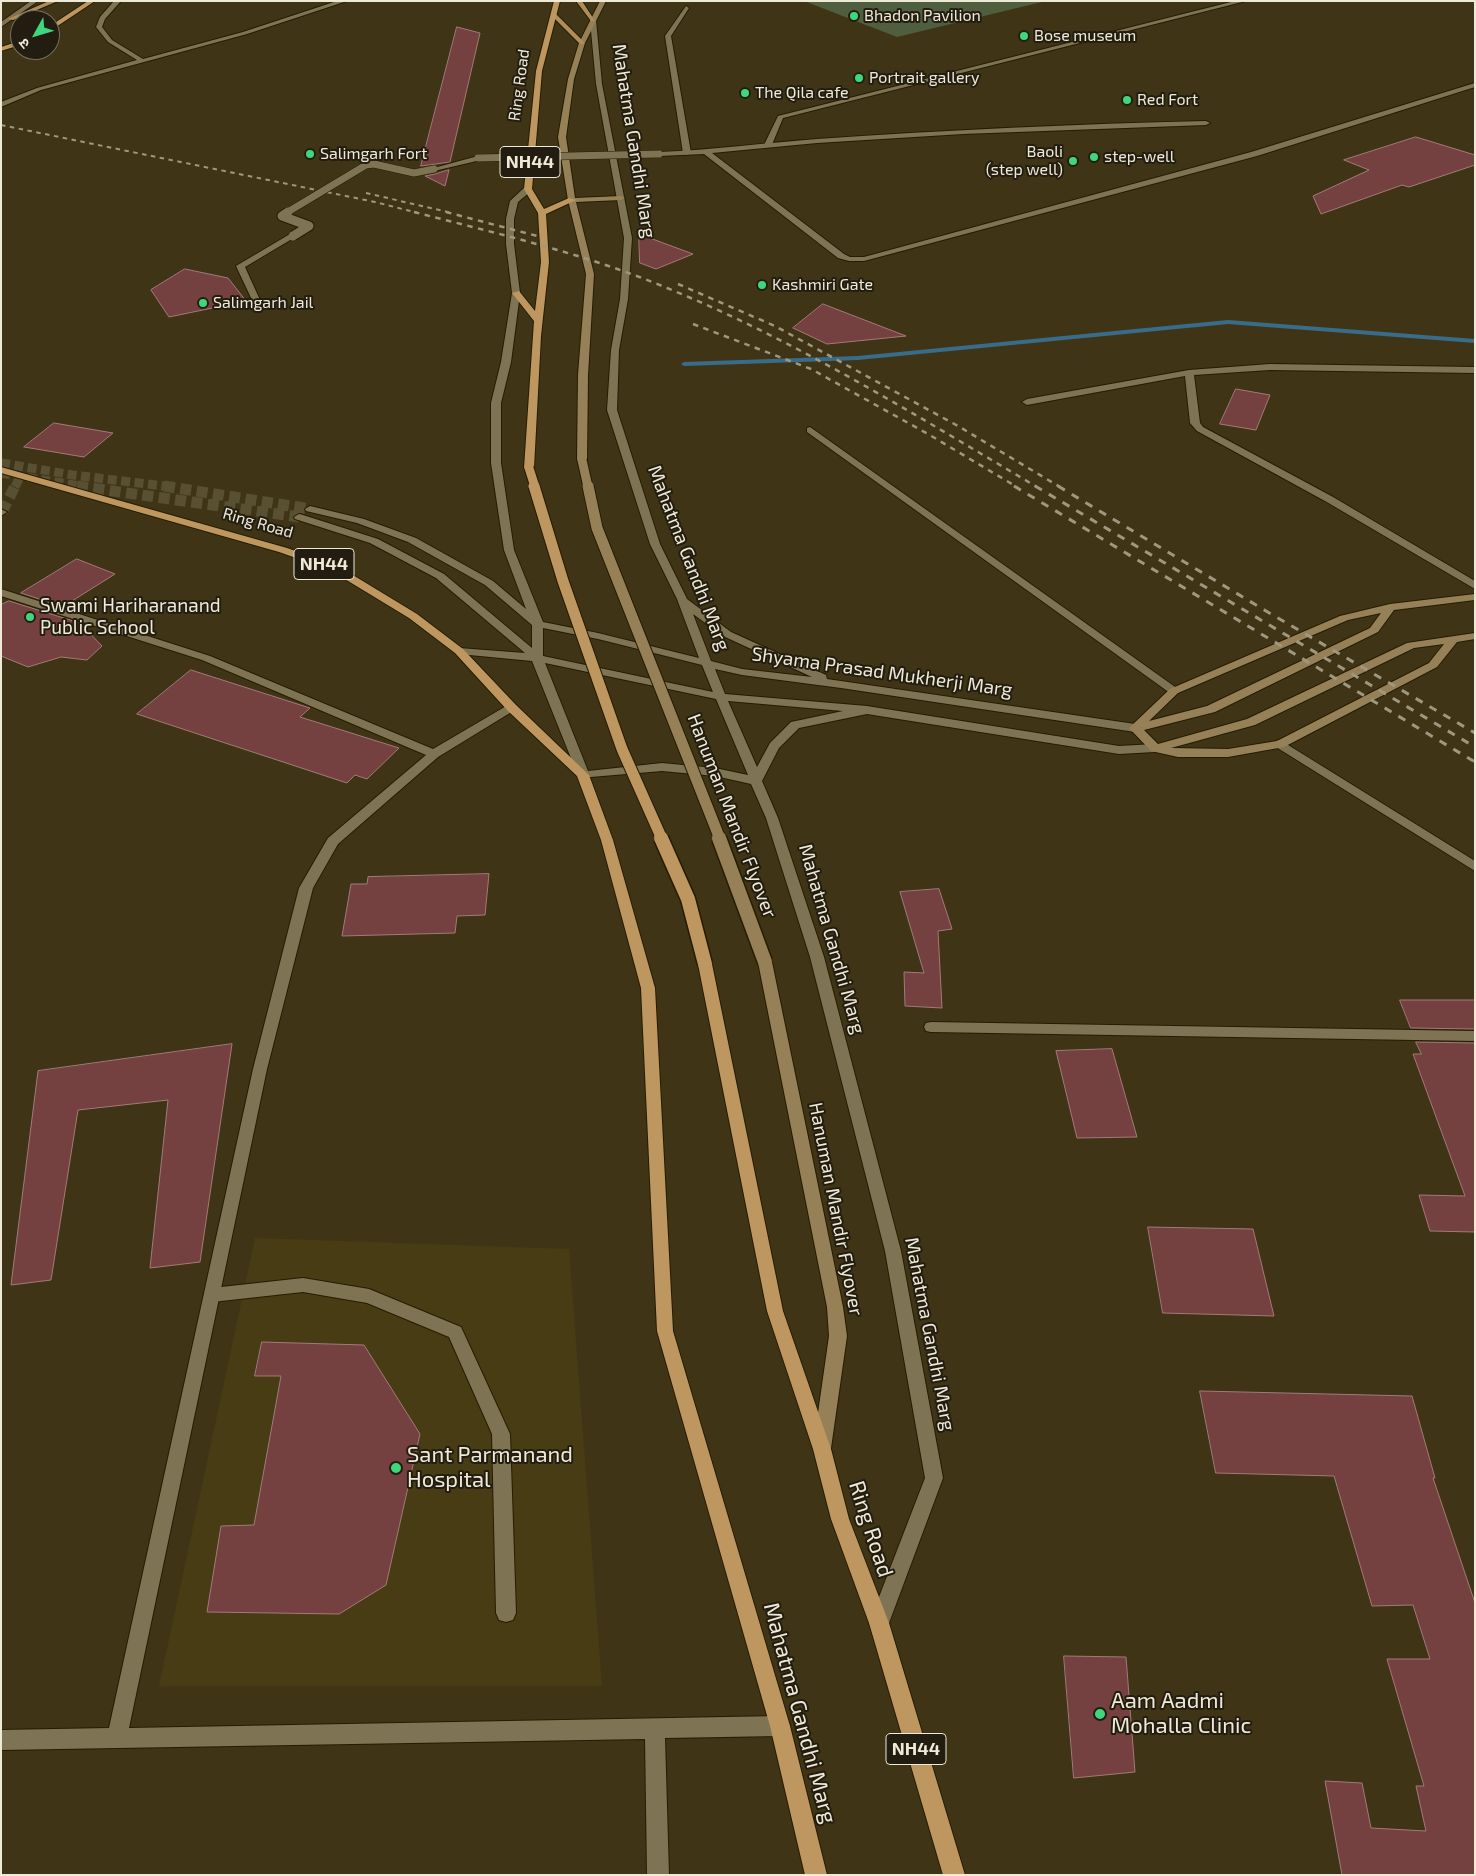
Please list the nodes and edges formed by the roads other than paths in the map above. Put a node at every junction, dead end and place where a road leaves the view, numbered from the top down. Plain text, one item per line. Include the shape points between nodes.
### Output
1 (35, 1) edge
2 (55, 1) edge
3 (92, 1) edge
4 (118, 1) edge
5 (344, 1) edge
6 (557, 1) edge
7 (579, 1) edge
8 (603, 1) edge
9 (1243, 1) edge
10 (686, 8) dead end
11 (24, 10) edge
12 (34, 10) edge
13 (553, 14) junction
14 (593, 20) junction
15 (60, 22) edge
16 (582, 43) junction
17 (142, 61) junction
18 (1475, 84) edge
19 (1, 104) edge
20 (1206, 123) dead end
21 (768, 145) junction
22 (706, 152) junction
23 (687, 153) junction
24 (528, 190) junction
25 (622, 198) junction
26 (572, 200) junction
27 (542, 213) junction
28 (516, 293) junction
29 (256, 300) dead end
30 (538, 320) junction
31 (1475, 370) edge
32 (1189, 373) junction
33 (1027, 402) dead end
34 (810, 430) dead end
35 (1, 470) edge
36 (310, 509) tunnel mouth
37 (299, 517) tunnel mouth
38 (1475, 586) edge
39 (1, 592) edge
40 (1475, 597) edge
41 (682, 599) junction
42 (1390, 607) junction
43 (538, 624) junction
44 (1475, 636) edge
45 (1453, 640) junction
46 (458, 651) junction
47 (537, 658) junction
48 (706, 662) junction
49 (841, 684) junction
50 (1174, 691) junction
51 (721, 697) junction
52 (512, 708) junction
53 (867, 710) junction
54 (1135, 728) junction
55 (1280, 744) junction
56 (1155, 748) junction
57 (434, 754) junction
58 (583, 775) junction
59 (756, 781) junction
60 (1475, 867) edge
61 (931, 1027) dead end
62 (1475, 1036) edge
63 (212, 1295) junction
64 (822, 1449) junction
65 (506, 1613) dead end
66 (879, 1623) junction
67 (780, 1726) junction
68 (655, 1729) junction
69 (117, 1738) junction
70 (1, 1740) edge
71 (658, 1875) edge
72 (816, 1875) edge
73 (954, 1875) edge

1 - 11 street
2 - 12 main road
3 - 15 highway
4 - 17 street via 102,18 99,27 110,41
5 - 17 street
6 - 13 highway, Ring Road / NH44
7 - 14 main road
8 - 14 main road, Mahatma Gandhi Marg
9 - 21 street via 780,117
10 - 23 street via 668,36
13 - 16 main road
13 - 24 highway, Ring Road / NH44 via 539,71
14 - 16 main road, Mahatma Gandhi Marg
14 - 25 street, Mahatma Gandhi Marg via 599,84
16 - 26 main road, Mahatma Gandhi Marg via 571,79 562,137
17 - 19 street via 39,89
18 - 22 street via 1254,154 864,259 841,256
20 - 21 street via 935,134
21 - 22 street
22 - 23 street
23 - 29 street, bridge via 478,158 414,173 366,165 282,216 309,226 240,266
24 - 27 highway, NH44
24 - 28 street via 514,201 510,219
25 - 26 main road
25 - 41 street, Mahatma Gandhi Marg via 628,238 624,299 615,350 612,410 656,544
26 - 27 highway
26 - 64 main road, Hanuman Mandir Flyover, bridge via 590,274 583,375 582,460 597,528 765,962 835,1307 838,1336
27 - 30 highway, NH44 via 545,262
28 - 30 highway
28 - 43 street via 506,362 496,402 496,463 509,550
30 - 64 highway, bridge via 530,468 563,581 622,749 688,899 705,964 775,1311
31 - 32 street via 1270,367
32 - 33 street
32 - 38 street via 1195,423 1200,429 1329,499
34 - 50 street
35 - 46 highway, Ring Road / NH44 via 283,550 334,568 413,616
36 - 43 street via 360,521 412,540 489,583
37 - 47 street via 374,541 440,576
39 - 57 street via 206,658
40 - 42 main road
41 - 48 street, Mahatma Gandhi Marg
41 - 49 street via 727,634
42 - 50 main road via 1344,618
42 - 54 main road, Shyama Prasad Mukherji Marg via 1374,630 1260,686 1211,709
43 - 47 street
43 - 48 street, Shyama Prasad Mukherji Marg
44 - 45 main road, Shyama Prasad Mukherji Marg
45 - 55 main road, Shyama Prasad Mukherji Marg via 1432,665
45 - 56 main road, Shyama Prasad Mukherji Marg via 1411,646 1251,722
46 - 47 street
46 - 52 highway, Ring Road / NH44
47 - 51 street
47 - 58 street
48 - 49 street, Shyama Prasad Mukherji Marg via 742,672
48 - 51 street, Mahatma Gandhi Marg
49 - 54 street, Shyama Prasad Mukherji Marg
50 - 54 main road
51 - 53 street, Shyama Prasad Mukherji Marg
51 - 59 street, Mahatma Gandhi Marg
52 - 57 street
52 - 58 highway, Ring Road / NH44
53 - 56 street, Shyama Prasad Mukherji Marg via 1119,750
53 - 59 street via 795,725 774,746
54 - 56 main road
55 - 56 main road, Shyama Prasad Mukherji Marg via 1228,754 1178,753
55 - 60 street
57 - 63 street via 333,841 306,888 260,1069
58 - 59 street via 662,767 715,772
58 - 67 highway, Mahatma Gandhi Marg via 608,840 648,988 665,1331
59 - 66 street, Mahatma Gandhi Marg via 772,818 817,957 893,1251 934,1478
61 - 62 street
63 - 65 street via 303,1284 368,1296 455,1332 501,1434
63 - 69 street
64 - 66 highway, Ring Road via 840,1520
66 - 73 highway, NH44
67 - 68 street
67 - 72 highway, Mahatma Gandhi Marg
68 - 69 street
68 - 71 street
69 - 70 street

